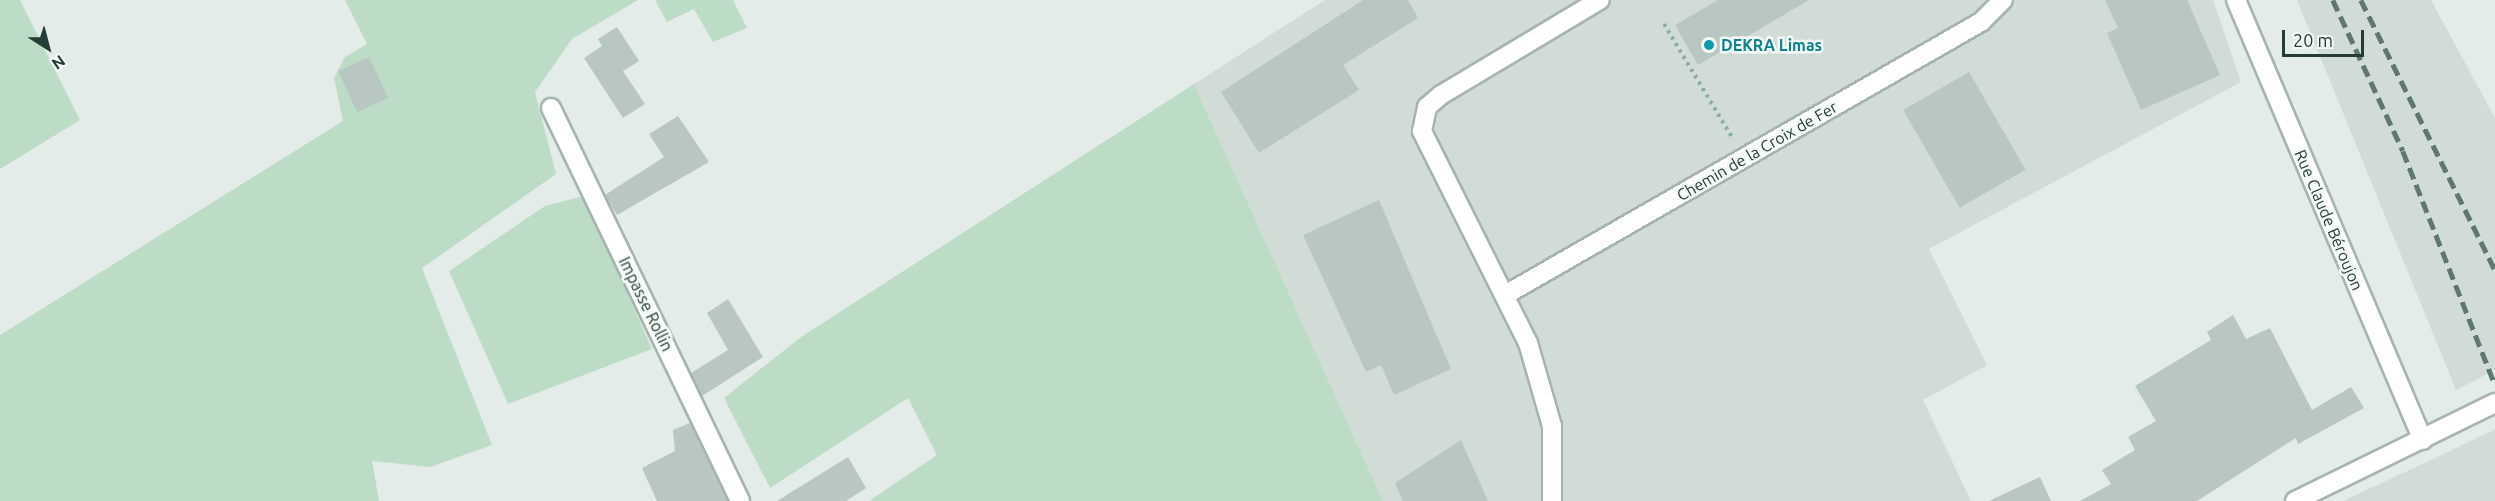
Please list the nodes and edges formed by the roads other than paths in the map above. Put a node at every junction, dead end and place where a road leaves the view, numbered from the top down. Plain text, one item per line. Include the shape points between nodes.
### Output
1 (1600, 0) edge
2 (2003, 0) edge
3 (2236, 0) edge
4 (552, 108) dead end
5 (1505, 295) junction
6 (2495, 404) edge
7 (2423, 440) junction
8 (740, 501) edge
9 (1552, 501) edge
10 (2295, 501) edge

1 - 5 street via 1427,107 1422,131 1428,150
2 - 5 street, Chemin de la Croix de Fer via 1981,22
3 - 7 street, Rue Claude Béroujon
4 - 8 street, Impasse Rollin
5 - 9 street via 1528,343 1552,426
6 - 7 street
7 - 10 street

